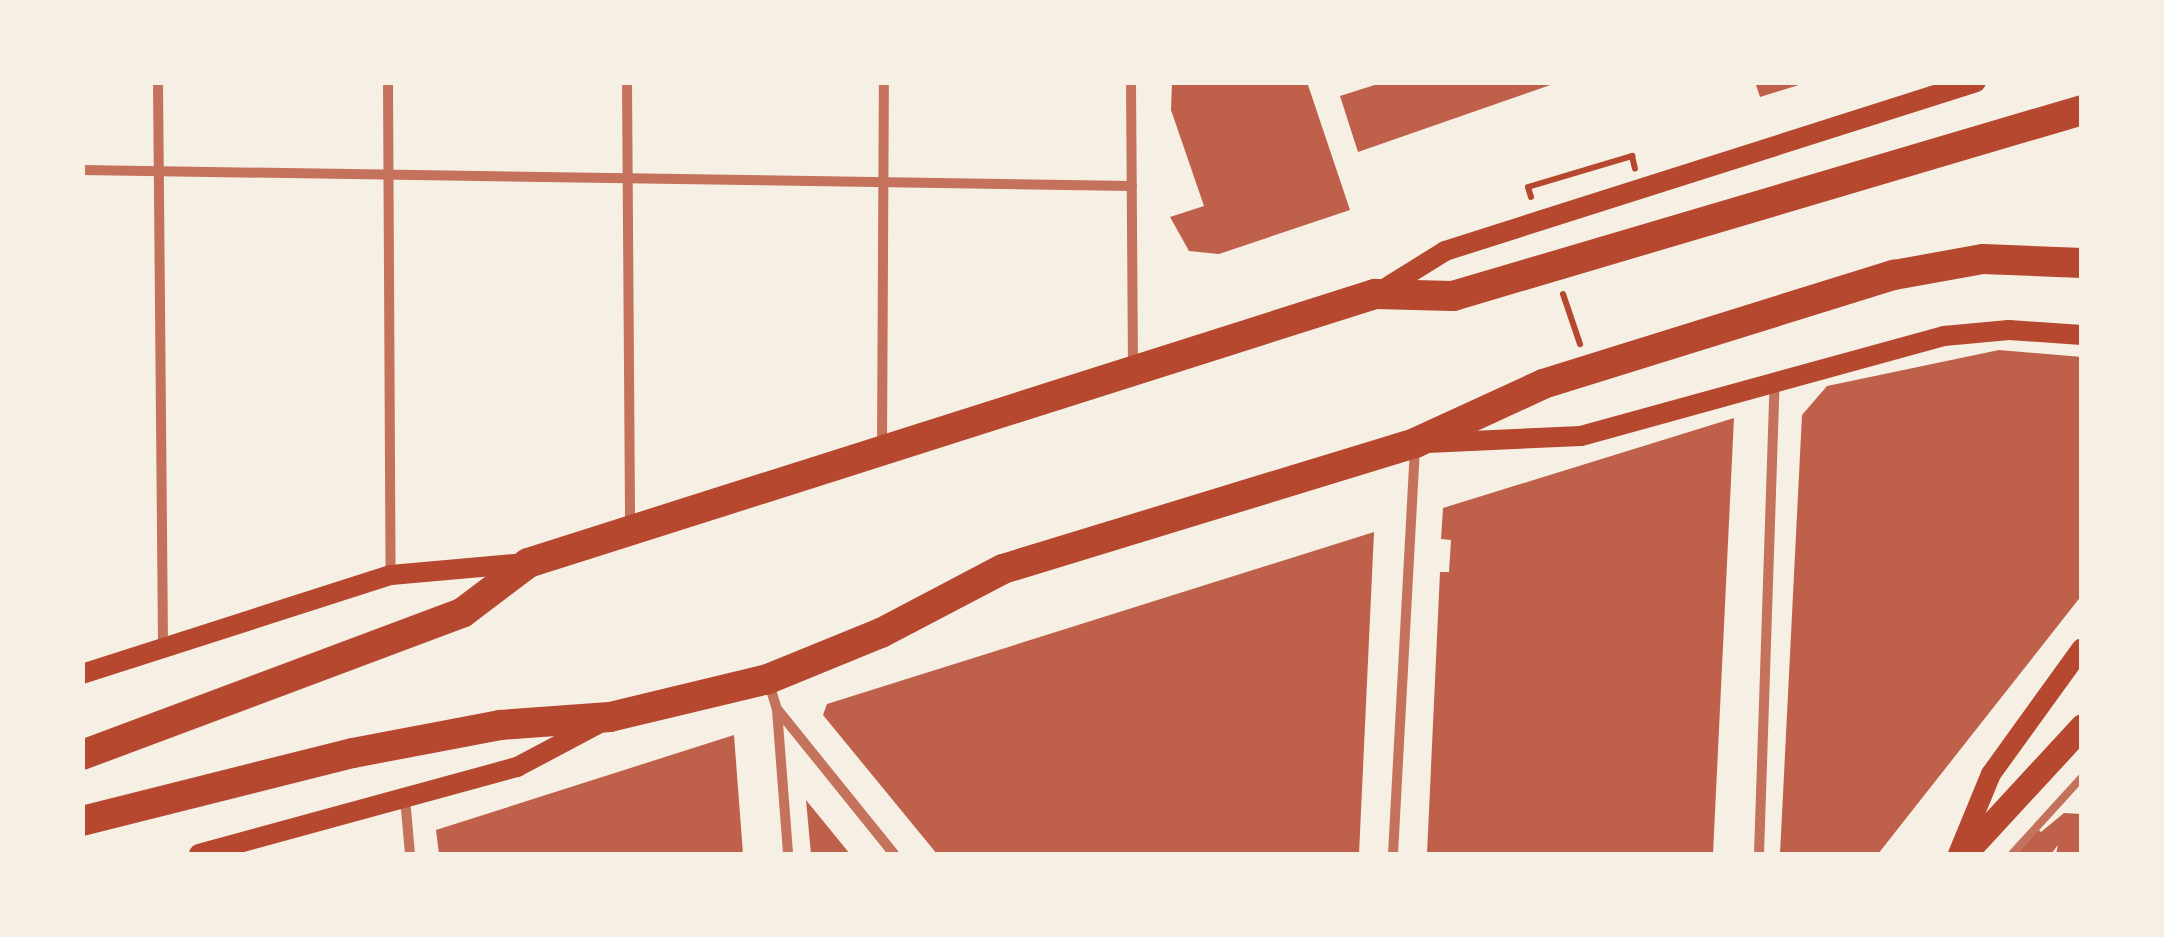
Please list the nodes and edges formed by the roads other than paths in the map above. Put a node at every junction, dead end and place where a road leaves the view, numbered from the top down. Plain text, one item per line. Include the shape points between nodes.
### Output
1 (158, 82) edge
2 (388, 82) edge
3 (627, 82) edge
4 (884, 82) edge
5 (1131, 82) edge
6 (1976, 82) edge
7 (2082, 110) edge
8 (82, 170) edge
9 (159, 170) junction
10 (388, 175) junction
11 (628, 175) junction
12 (885, 185) junction
13 (1132, 186) junction
14 (2082, 263) edge
15 (1376, 294) junction
16 (2082, 335) edge
17 (1133, 371) junction
18 (1774, 378) junction
19 (1415, 443) junction
20 (882, 450) junction
21 (630, 530) junction
22 (528, 563) junction
23 (391, 575) junction
24 (163, 648) junction
25 (2082, 648) edge
26 (82, 674) edge
27 (768, 679) junction
28 (777, 709) junction
29 (610, 718) junction
30 (2082, 726) edge
31 (82, 756) edge
32 (2082, 777) edge
33 (405, 798) junction
34 (82, 822) edge
35 (200, 854) edge
36 (410, 854) edge
37 (788, 854) edge
38 (894, 854) edge
39 (1393, 854) edge
40 (1759, 854) edge
41 (1961, 854) edge
42 (2012, 854) edge

1 - 9 street
2 - 10 street
3 - 11 street
4 - 12 street
5 - 13 street
6 - 15 main road via 1445,251
7 - 15 highway via 1453,296
8 - 9 street
9 - 10 street
9 - 24 street
10 - 11 street
10 - 23 street
11 - 12 street
11 - 21 street
12 - 13 street
12 - 20 street
13 - 17 street
14 - 19 highway via 1983,259 1894,275 1543,384
15 - 17 highway
16 - 18 main road via 2008,330 1944,336
17 - 20 highway
18 - 19 main road via 1580,436
18 - 40 street
19 - 27 highway via 1052,551
19 - 39 street
20 - 21 highway
21 - 22 highway
22 - 23 main road
22 - 31 highway via 462,613
23 - 24 main road
24 - 26 main road
25 - 41 main road via 1991,774
27 - 28 street
27 - 29 highway
28 - 37 street
28 - 38 street
29 - 33 main road via 517,766
29 - 34 highway via 500,725 353,753
30 - 41 main road
32 - 42 lane
33 - 35 main road
33 - 36 street

